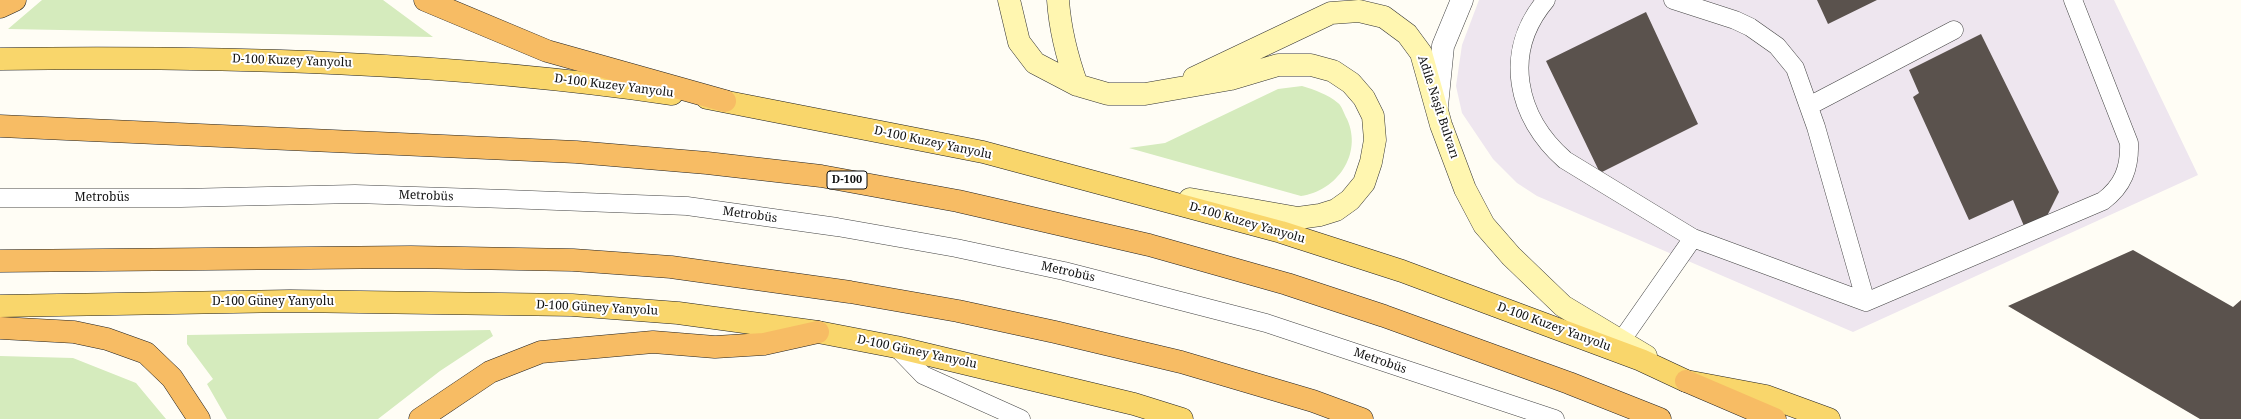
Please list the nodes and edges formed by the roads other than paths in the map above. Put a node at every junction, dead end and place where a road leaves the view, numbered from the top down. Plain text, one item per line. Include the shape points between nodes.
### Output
1 (15, 0) edge
2 (425, 0) edge
3 (1009, 0) edge
4 (1058, 0) edge
5 (1362, 0) edge
6 (1462, 0) edge
7 (1546, 0) edge
8 (1673, 0) edge
9 (2073, 0) edge
10 (0, 7) edge
11 (1331, 13) junction
12 (1954, 30) dead end
13 (0, 59) edge
14 (1078, 85) junction
15 (1175, 88) junction
16 (725, 101) junction
17 (1437, 106) junction
18 (1809, 106) junction
19 (0, 126) edge
20 (1119, 188) junction
21 (0, 198) edge
22 (1693, 238) junction
23 (0, 261) edge
24 (1866, 302) junction
25 (0, 306) edge
26 (0, 328) edge
27 (818, 332) junction
28 (1621, 341) junction
29 (896, 347) junction
30 (1686, 381) junction
31 (1477, 394) junction
32 (964, 395) junction
33 (199, 419) edge
34 (420, 419) edge
35 (1002, 419) edge
36 (1021, 419) edge
37 (1182, 419) edge
38 (1362, 419) edge
39 (1523, 419) edge
40 (1555, 419) edge
41 (1660, 419) edge
42 (1775, 419) edge
43 (1829, 419) edge

1 - 10 highway
2 - 16 highway via 547,51
3 - 14 main road, Adile Naşit Bulvarı via 1019,42 1035,63
4 - 14 main road via 1066,54
5 - 11 street
6 - 17 street via 1443,46
7 - 22 lane via 1533,15 1525,34 1521,54 1522,94 1528,113 1538,131 1550,147 1565,160
8 - 18 lane via 1735,20 1764,35 1795,68
9 - 24 lane via 2129,143 2130,158 2121,184 2103,201
11 - 15 main road, Adile Naşit Bulvarı
11 - 17 main road, Adile Naşit Bulvarı via 1359,11 1384,17 1407,34 1421,53
12 - 18 lane
13 - 16 main road, D-100 Kuzey Yanyolu via 174,59 363,64 489,72 604,84
14 - 15 main road, Adile Naşit Bulvarı via 1108,94 1145,94
15 - 20 main road, Adile Naşit Bulvarı via 1231,79 1278,65 1311,65 1333,71 1351,83 1364,98 1373,116 1375,140 1364,183 1350,200 1336,210 1298,218
16 - 20 main road, D-100 Kuzey Yanyolu via 983,152
17 - 28 main road, Adile Naşit Bulvarı via 1441,125 1484,225 1510,256 1563,306
18 - 24 lane
19 - 41 highway, D-100 via 576,152 707,162 821,176 958,201 1149,245 1287,284 1384,316
20 - 30 main road, D-100 Kuzey Yanyolu via 1281,232 1402,272 1641,360
21 - 31 lane, Metrobüs via 181,198 355,194 687,206 837,227 956,248 1064,271 1266,323
22 - 24 lane
22 - 28 lane
23 - 38 highway via 411,257 573,260 671,267 850,292 958,311 1055,332 1181,362 1313,401
25 - 27 main road, D-100 Güney Yanyolu via 290,301 572,305 678,313
26 - 33 highway via 74,332 107,339 146,353 172,378
27 - 29 main road, D-100 Güney Yanyolu
27 - 34 highway via 764,344 715,347 653,342 541,352 490,372
28 - 30 main road, Adile Naşit Bulvarı
29 - 32 lane via 923,375
29 - 37 main road, D-100 Güney Yanyolu via 1134,404
30 - 42 highway
30 - 43 main road, D-100 Kuzey Yanyolu via 1766,396
31 - 39 lane, Metrobüs
31 - 40 lane, Metrobüs
32 - 35 lane
32 - 36 lane

